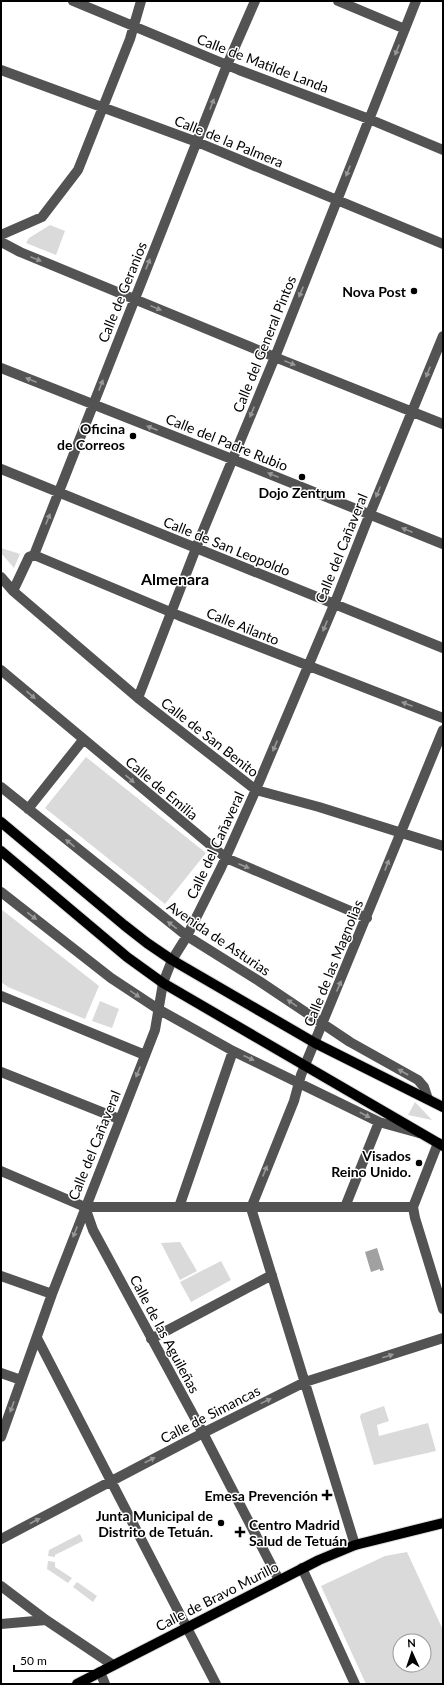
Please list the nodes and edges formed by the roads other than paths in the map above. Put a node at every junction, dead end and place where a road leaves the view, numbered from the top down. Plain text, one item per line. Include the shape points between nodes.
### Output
1 (73, 1) edge
2 (141, 1) edge
3 (255, 1) edge
4 (338, 1) edge
5 (416, 1) edge
6 (134, 27) junction
7 (405, 29) junction
8 (227, 65) junction
9 (1, 70) edge
10 (103, 106) junction
11 (369, 119) junction
12 (197, 142) junction
13 (443, 150) edge
14 (337, 200) junction
15 (1, 235) edge
16 (1, 242) edge
17 (443, 244) edge
18 (134, 299) junction
19 (443, 336) edge
20 (275, 357) junction
21 (1, 368) edge
22 (93, 405) junction
23 (412, 411) junction
24 (443, 424) edge
25 (232, 459) junction
26 (1, 469) edge
27 (59, 493) junction
28 (369, 514) junction
29 (443, 544) edge
30 (196, 548) junction
31 (34, 555) junction
32 (1, 577) edge
33 (13, 591) junction
34 (334, 605) junction
35 (172, 613) junction
36 (443, 648) edge
37 (309, 667) junction
38 (1, 670) edge
39 (138, 698) junction
40 (443, 718) edge
41 (443, 730) edge
42 (83, 740) junction
43 (1, 787) edge
44 (256, 790) junction
45 (28, 809) junction
46 (1, 822) edge
47 (400, 832) junction
48 (443, 846) edge
49 (1, 850) edge
50 (226, 858) junction
51 (1, 892) edge
52 (367, 918) junction
53 (187, 936) junction
54 (172, 960) junction
55 (163, 983) junction
56 (1, 996) edge
57 (158, 1009) junction
58 (324, 1024) junction
59 (315, 1043) junction
60 (233, 1051) junction
61 (145, 1056) junction
62 (305, 1066) junction
63 (1, 1072) edge
64 (300, 1082) junction
65 (428, 1099) junction
66 (443, 1107) edge
67 (120, 1119) junction
68 (379, 1122) junction
69 (421, 1133) junction
70 (441, 1144) edge
71 (1, 1171) edge
72 (85, 1207) junction
73 (179, 1207) junction
74 (345, 1207) junction
75 (413, 1207) junction
76 (251, 1208) junction
77 (272, 1275) junction
78 (1, 1276) edge
79 (52, 1294) junction
80 (443, 1309) edge
81 (37, 1338) junction
82 (443, 1338) edge
83 (151, 1339) junction
84 (1, 1373) edge
85 (21, 1380) junction
86 (305, 1382) junction
87 (203, 1433) junction
88 (1, 1437) edge
89 (110, 1481) junction
90 (443, 1522) edge
91 (1, 1539) edge
92 (355, 1545) junction
93 (302, 1568) junction
94 (279, 1580) junction
95 (1, 1586) edge
96 (46, 1620) junction
97 (1, 1624) edge
98 (187, 1627) junction
99 (113, 1665) junction
100 (100, 1672) junction
101 (351, 1682) edge
102 (77, 1684) edge
103 (106, 1684) edge
104 (216, 1684) edge

1 - 6 street, Calle de Matilde Landa
2 - 6 street
3 - 8 street, Calle de Geranios
4 - 7 street
5 - 7 street, Calle del General Pintos
6 - 8 street, Calle de Matilde Landa
6 - 10 street
7 -> 11 street, Calle del General Pintos
8 - 11 street, Calle de Matilde Landa
12 -> 8 street, Calle de Geranios
9 - 10 street, Calle de la Palmera
10 - 12 street, Calle de la Palmera
10 - 15 street via 78,170 42,217
11 - 13 street, Calle de Matilde Landa
11 -> 14 street, Calle del General Pintos
12 - 14 street, Calle de la Palmera
18 -> 12 street, Calle de Geranios
14 - 17 street, Calle de la Palmera
14 -> 20 street, Calle del General Pintos
16 -> 18 street
18 -> 20 street
22 -> 18 street, Calle de Geranios
19 -> 23 street, Calle del Cañaveral
20 -> 23 street
20 -> 25 street, Calle del General Pintos
22 -> 21 street, Calle del Padre Rubio
25 -> 22 street, Calle del Padre Rubio
22 - 27 street, Calle de Geranios
23 - 24 street
23 -> 28 street, Calle del Cañaveral
28 -> 25 street, Calle del Padre Rubio
25 - 30 street, Calle del General Pintos
26 - 27 street, Calle de San Leopoldo
27 - 30 street, Calle de San Leopoldo
31 -> 27 street, Calle de Geranios
29 -> 28 street, Calle del Padre Rubio
28 - 34 street, Calle del Cañaveral
30 - 34 street, Calle de San Leopoldo
30 - 35 street, Calle del General Pintos
31 - 33 street, Calle de Geranios via 29,557
31 - 35 street, Calle Ailanto
32 - 33 street, Calle de San Benito
33 - 39 street, Calle de San Benito
34 - 36 street, Calle de San Leopoldo
34 -> 37 street, Calle del Cañaveral
35 - 37 street, Calle Ailanto
35 - 39 street, Calle del General Pintos
40 -> 37 street, Calle Ailanto
37 -> 44 street, Calle del Cañaveral
38 -> 42 street, Calle de Emilia
39 - 44 street, Calle de San Benito
41 - 47 street, Calle de las Magnolias
42 - 45 street
42 -> 50 street, Calle de Emilia
43 - 45 street, Avenida de Asturias
44 - 47 street, Calle de San Benito
44 - 50 street, Calle del Cañaveral
53 -> 45 street, Avenida de Asturias
46 - 54 main road via 147,944
47 - 48 street, Calle de San Benito
52 -> 47 street, Calle de las Magnolias
49 - 55 main road via 128,957
50 -> 52 street, Calle de Emilia
50 - 53 street, Calle del Cañaveral
51 -> 57 street via 111,978
58 -> 52 street, Calle de las Magnolias
53 - 54 street, Calle del Cañaveral
58 -> 53 street, Avenida de Asturias
54 - 55 street, Calle del Cañaveral
54 - 59 main road
55 - 57 street, Calle del Cañaveral
55 - 62 main road
56 - 61 street
57 - 60 street
57 - 61 street, Calle del Cañaveral via 155,1030
58 - 59 street, Calle de las Magnolias
65 -> 58 street, Avenida de Asturias via 418,1080 350,1042
59 - 62 street, Calle de las Magnolias
59 - 65 main road
60 -> 64 street
60 - 73 street
61 -> 67 street, Calle del Cañaveral
62 - 64 street, Calle de las Magnolias
62 - 69 main road
63 - 67 street
64 -> 68 street
76 -> 64 street, Calle de las Magnolias
65 - 66 main road
67 - 72 street, Calle del Cañaveral
68 - 69 street
68 - 74 street
69 - 70 main road
70 - 75 street
71 - 72 street
72 - 73 street
72 -> 79 street, Calle del Cañaveral
72 - 83 street, Calle de las Aguileñas via 93,1230
73 - 76 street
74 - 75 street
74 - 76 street
75 - 80 street
76 - 77 street
77 - 83 street
77 - 86 street
78 - 79 street
79 - 81 street, Calle del Cañaveral
81 - 85 street, Calle del Cañaveral
81 - 89 street
86 -> 82 street, Calle de Simancas
83 - 87 street, Calle de las Aguileñas
84 - 85 street
85 -> 88 street, Calle del Cañaveral
87 -> 86 street, Calle de Simancas
86 - 92 street
89 -> 87 street, Calle de Simancas
87 - 94 street, Calle de las Aguileñas
91 -> 89 street, Calle de Simancas
89 - 98 street
90 - 92 main road, Calle de Bravo Murillo
92 - 93 main road, Calle de Bravo Murillo
93 - 94 main road, Calle de Bravo Murillo
93 - 101 street
94 - 98 main road, Calle de Bravo Murillo
95 - 96 street
96 - 97 street
96 - 99 street
98 - 99 main road, Calle de Bravo Murillo
98 - 104 street
99 - 100 main road, Calle de Bravo Murillo
100 - 102 main road, Calle de Bravo Murillo
100 - 103 street

